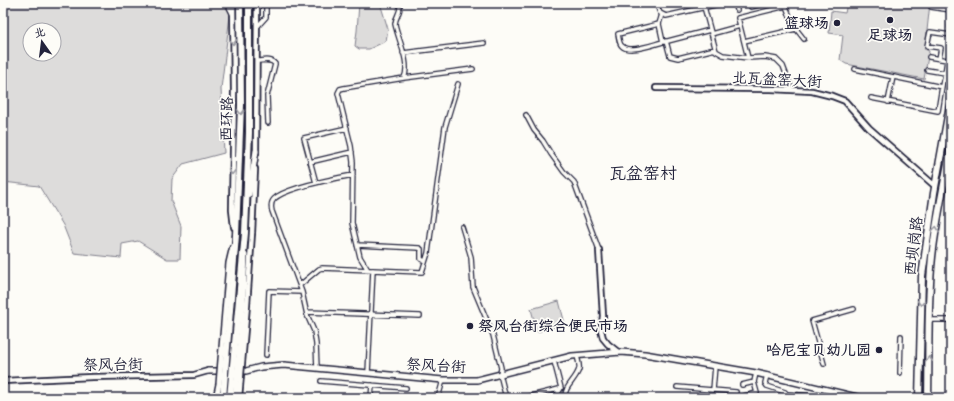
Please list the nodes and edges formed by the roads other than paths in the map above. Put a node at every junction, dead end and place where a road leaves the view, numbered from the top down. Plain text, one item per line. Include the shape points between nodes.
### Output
1 (227, 3) edge
2 (233, 3) edge
3 (240, 3) edge
4 (249, 3) edge
5 (257, 3) edge
6 (266, 3) edge
7 (400, 3) edge
8 (656, 3) edge
9 (704, 3) edge
10 (724, 3) edge
11 (735, 3) edge
12 (750, 3) edge
13 (766, 3) edge
14 (931, 3) edge
15 (705, 8) junction
16 (737, 10) dead end
17 (951, 10) edge
18 (662, 14) junction
19 (233, 15) junction
20 (951, 20) edge
21 (659, 24) junction
22 (740, 26) junction
23 (257, 27) junction
24 (950, 27) dead end
25 (796, 29) junction
26 (711, 32) junction
27 (951, 35) edge
28 (804, 39) dead end
29 (665, 42) junction
30 (744, 42) junction
31 (484, 43) dead end
32 (715, 49) junction
33 (403, 53) junction
34 (929, 57) dead end
35 (748, 58) junction
36 (939, 59) junction
37 (257, 61) junction
38 (473, 69) dead end
39 (855, 69) dead end
40 (927, 70) dead end
41 (946, 73) junction
42 (893, 77) junction
43 (404, 78) junction
44 (944, 80) junction
45 (951, 81) edge
46 (458, 84) dead end
47 (942, 87) junction
48 (656, 88) dead end
49 (792, 90) junction
50 (871, 98) dead end
51 (951, 98) edge
52 (888, 102) junction
53 (938, 112) junction
54 (948, 113) junction
55 (526, 115) dead end
56 (268, 123) dead end
57 (347, 128) junction
58 (951, 148) edge
59 (256, 151) junction
60 (352, 152) junction
61 (310, 162) junction
62 (353, 175) junction
63 (316, 183) junction
64 (935, 186) junction
65 (943, 187) junction
66 (246, 209) junction
67 (462, 227) dead end
68 (248, 233) junction
69 (236, 235) junction
70 (357, 245) junction
71 (599, 250) joint
72 (425, 261) junction
73 (368, 270) junction
74 (373, 270) junction
75 (300, 285) junction
76 (302, 292) junction
77 (854, 309) dead end
78 (306, 312) junction
79 (371, 314) junction
80 (420, 316) dead end
81 (929, 320) junction
82 (951, 320) edge
83 (901, 336) dead end
84 (618, 352) junction
85 (266, 355) dead end
86 (577, 356) junction
87 (554, 361) junction
88 (824, 364) dead end
89 (716, 366) junction
90 (317, 368) junction
91 (208, 371) joint
92 (368, 373) junction
93 (756, 373) junction
94 (500, 374) junction
95 (900, 374) dead end
96 (767, 375) junction
97 (443, 380) junction
98 (3, 381) edge
99 (321, 381) dead end
100 (754, 382) junction
101 (372, 385) junction
102 (742, 385) dead end
103 (677, 387) dead end
104 (406, 388) dead end
105 (559, 389) junction
106 (714, 390) junction
107 (736, 392) dead end
108 (744, 396) dead end
109 (787, 396) edge
110 (558, 397) edge
111 (216, 398) edge
112 (223, 398) edge
113 (230, 398) edge
114 (235, 398) edge
115 (239, 398) edge
116 (371, 398) edge
117 (438, 398) edge
118 (506, 398) edge
119 (523, 398) edge
120 (551, 398) edge
121 (565, 398) edge
122 (825, 398) edge
123 (861, 398) edge
124 (919, 398) edge
125 (928, 398) edge

1 - 19 street
2 - 19 street
3 -> 69 main road, 西环路 via 241,105
4 - 66 main road, 西环路 via 250,96
5 - 23 street
6 - 23 street via 266,17
7 - 33 street via 400,12 395,24
8 - 18 street
9 - 15 street
10 - 15 street
11 - 16 street
12 - 13 street via 751,7
14 - 17 street via 931,7
15 - 18 street via 672,16
15 - 26 street
18 - 21 street
19 -> 69 street via 232,210
20 - 24 street
21 - 29 street
21 - 29 street via 618,34 620,45 630,50
22 - 25 street via 738,18 786,6
22 - 26 street
22 - 30 street
23 - 37 street
25 - 28 street
25 - 30 street
26 - 29 street
26 - 32 street
27 - 36 street via 930,32 927,46 941,48
29 - 32 street via 670,56 678,58
30 - 35 street
31 - 33 street
32 - 35 street via 723,55
33 - 43 street via 406,69
34 - 36 street
35 - 49 street via 772,58 780,62
36 - 41 street via 947,60
37 - 56 street via 270,60 275,64 267,96
37 - 59 street
38 - 43 street
39 - 42 street
40 - 41 street
41 - 44 street
42 - 47 street
42 - 52 street
43 - 57 street via 340,89 338,94
44 - 45 street
44 - 47 street
46 - 72 street via 446,127
47 - 53 street
48 - 49 street, 北瓦盆窑大街
49 - 64 street, 北瓦盆窑大街 via 819,93 845,101 869,128
50 - 52 street
51 - 54 main road, 西坝岗路
52 - 53 street
53 - 54 street
54 - 64 main road, 西坝岗路
55 - 71 street via 551,154 574,182
57 - 60 street
57 - 61 street via 304,138
58 - 65 main road, 西坝岗路
59 - 66 main road
59 - 68 street
60 - 61 street
60 - 62 street
61 - 63 street
62 - 63 street
62 - 70 street via 351,214
63 - 75 street via 285,193 274,199 271,206
64 - 65 main road
64 -> 124 main road, 西坝岗路 via 922,276
81 -> 65 main road, 西坝岗路 via 932,257
66 - 68 main road, 西环路
67 - 94 street via 471,257 473,287 493,335 501,368
68 - 113 main road, 西环路, bridge
68 - 114 main road, bridge
68 - 115 street, bridge via 247,305
69 - 111 main road, bridge via 229,263
69 - 112 main road, 西环路, bridge
70 - 72 street via 419,248 421,258
70 - 73 street via 360,257
71 - 84 street via 603,316 601,330 603,338
72 - 74 street via 422,272
73 - 74 street
73 - 75 street via 322,268
74 - 79 street
75 - 76 street
76 - 78 street
76 - 85 street via 269,291
77 - 88 street via 812,321
78 - 79 street
78 - 90 street via 315,339
79 - 80 street
79 - 92 street
81 - 82 street
125 -> 81 main road, 西坝岗路
83 - 95 street
84 - 86 main road, 祭风台街
84 - 89 main road, 祭风台街
86 - 87 main road, 祭风台街
86 - 121 street via 579,368 566,390
87 - 94 main road, 祭风台街
87 - 105 street via 561,388
89 - 93 main road, 祭风台街
89 - 106 street
90 - 91 main road, 祭风台街 via 284,365 246,371
90 - 92 main road, 祭风台街
91 - 98 street, 祭风台街 via 194,375
92 - 97 main road, 祭风台街
93 - 96 main road, 祭风台街
93 - 100 street
94 - 97 main road, 祭风台街 via 477,380
94 - 118 street
96 - 109 street via 767,386 785,392
96 - 123 main road, 祭风台街
97 - 117 street
99 - 101 street
100 - 102 street
100 - 108 street via 757,393
101 - 104 street
101 - 116 street
103 - 106 street
105 - 110 street
105 - 119 street
106 - 107 street
109 - 122 street
110 - 120 street

